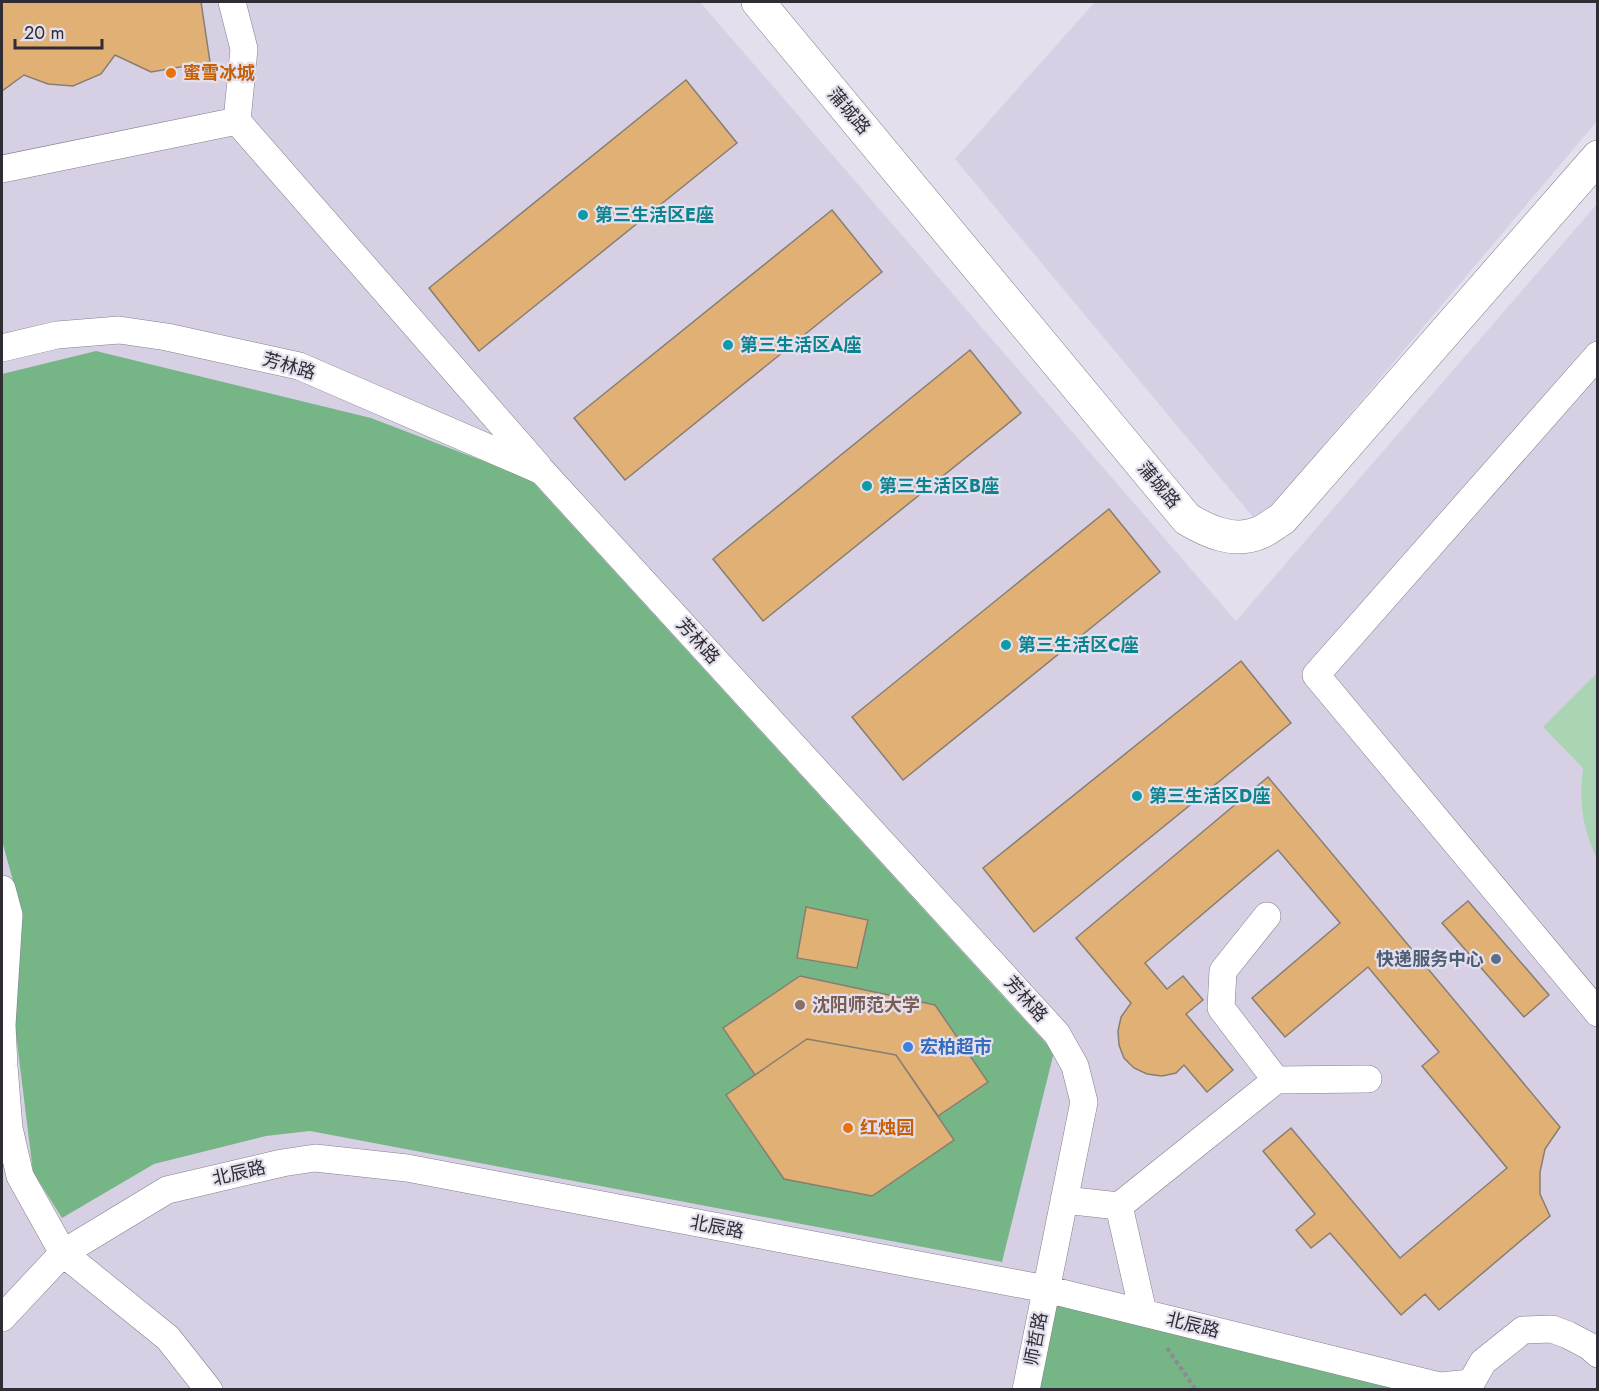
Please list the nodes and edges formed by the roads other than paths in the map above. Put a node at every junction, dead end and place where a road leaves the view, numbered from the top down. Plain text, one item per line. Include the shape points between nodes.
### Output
1 (232, 2) edge
2 (758, 2) edge
3 (237, 121) junction
4 (1598, 157) edge
5 (2, 169) edge
6 (2, 348) edge
7 (1598, 355) edge
8 (542, 471) junction
9 (2, 889) edge
10 (1267, 916) dead end
11 (1598, 1013) edge
12 (1368, 1079) dead end
13 (1276, 1080) junction
14 (1064, 1200) junction
15 (1119, 1206) junction
16 (63, 1253) junction
17 (1046, 1289) junction
18 (1143, 1312) junction
19 (2, 1318) edge
20 (1598, 1353) edge
21 (1470, 1386) edge
22 (209, 1389) edge
23 (1026, 1389) edge

1 - 3 street via 244,49
2 - 4 street, 蒲城路 via 1187,519 1211,533 1235,537 1260,533 1282,519
3 - 5 street
3 - 8 street
6 - 8 street, 芳林路 via 57,335 119,330 299,366
7 - 11 street via 1316,675
8 - 14 street, 芳林路 via 1057,1034 1075,1066 1084,1102
9 - 16 street via 9,915 2,1024 9,1128 20,1176
10 - 13 street via 1223,971 1221,1008
12 - 13 street
13 - 15 street
14 - 15 street
14 - 17 street, 芳林路
15 - 18 street
16 - 17 street, 北辰路 via 167,1190 315,1158 407,1168
16 - 19 street, 北辰路
16 - 22 street via 168,1338
17 - 18 street, 北辰路
17 - 23 street, 师哲路
18 - 21 street, 北辰路 via 1440,1386
20 - 21 street via 1552,1329 1523,1330 1483,1362

